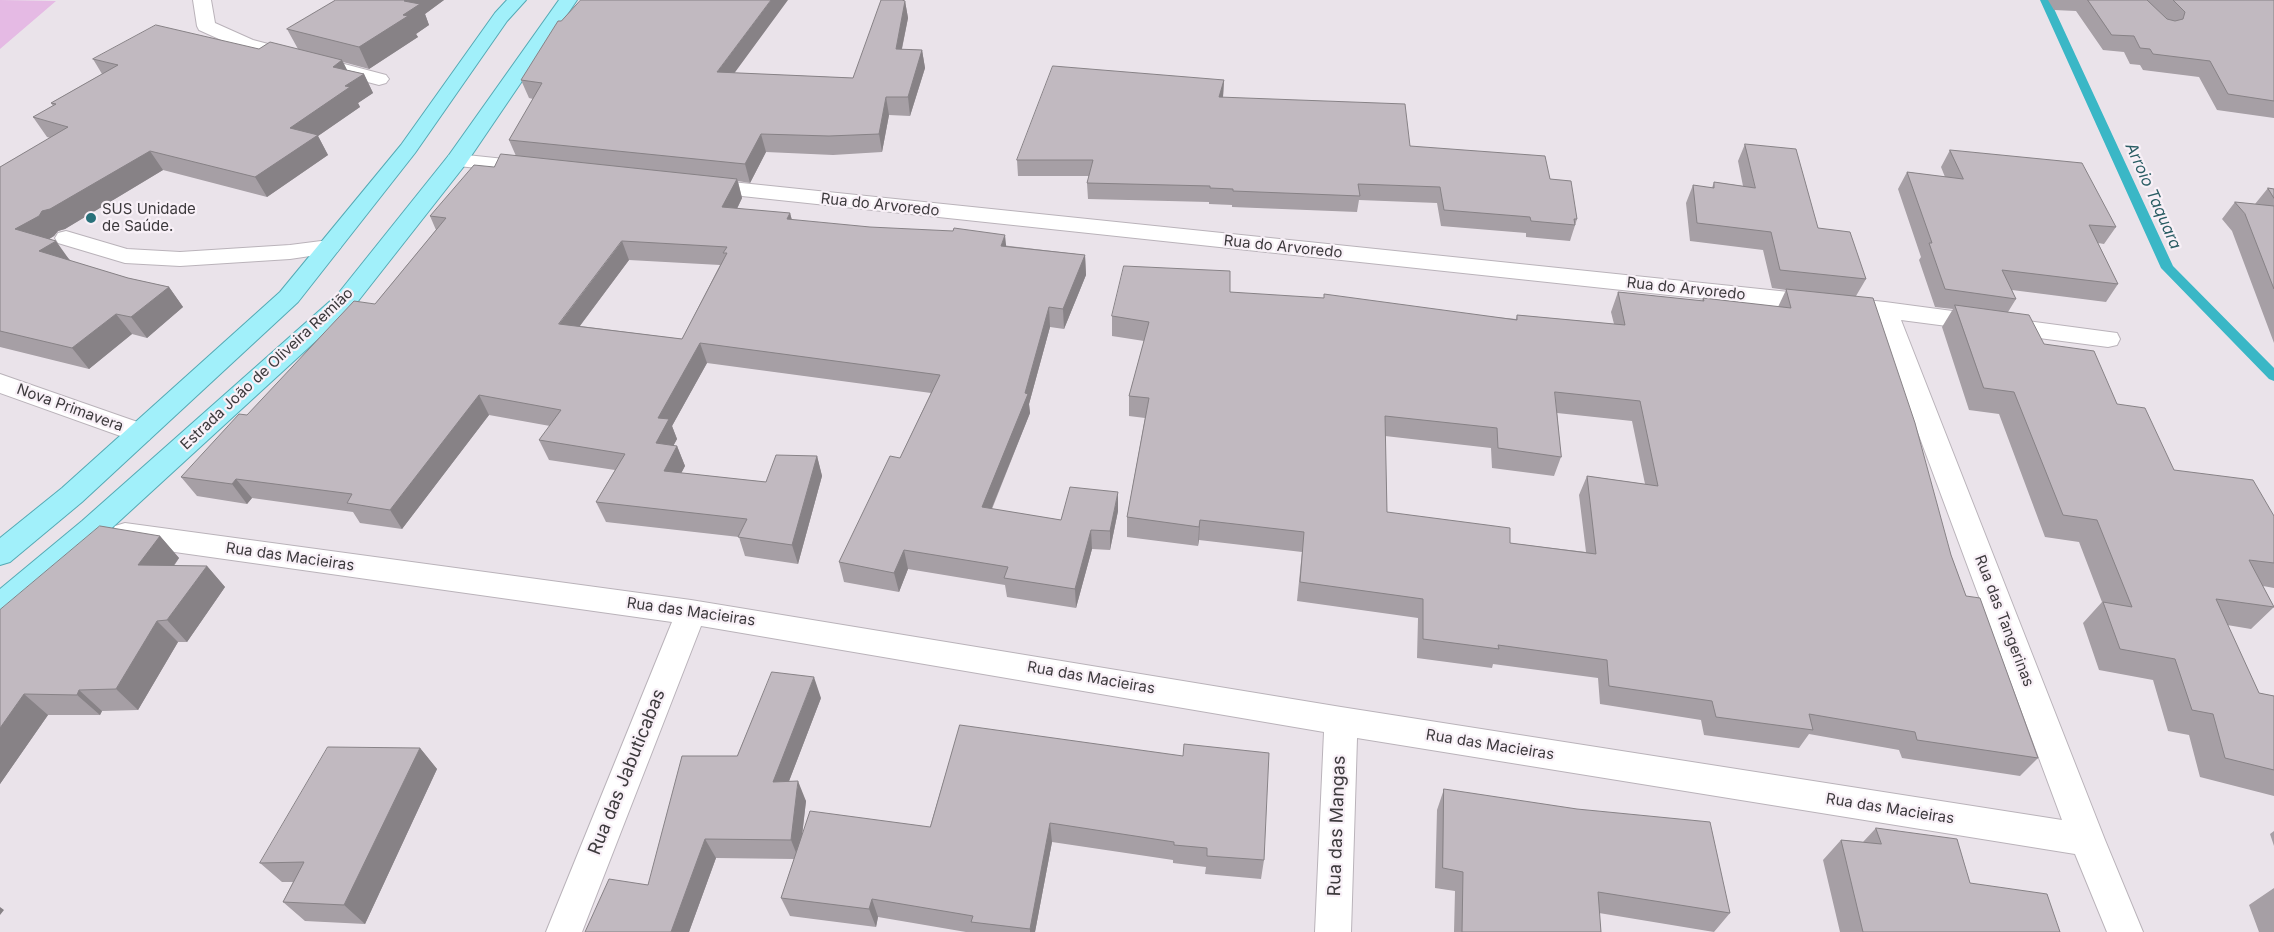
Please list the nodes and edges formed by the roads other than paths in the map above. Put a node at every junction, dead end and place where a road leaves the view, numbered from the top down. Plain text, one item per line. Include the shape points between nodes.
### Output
1 (202, 0) edge
2 (517, 0) edge
3 (568, 0) edge
4 (379, 79) dead end
5 (457, 160) junction
6 (556, 171) edge
7 (685, 184) edge
8 (66, 238) dead end
9 (330, 247) junction
10 (1885, 310) junction
11 (2108, 338) dead end
12 (0, 383) edge
13 (140, 433) junction
14 (92, 530) junction
15 (0, 554) edge
16 (0, 607) edge
17 (691, 612) junction
18 (1341, 721) junction
19 (2087, 840) junction
20 (564, 932) edge
21 (1333, 932) edge
22 (2125, 932) edge

1 - 4 street via 206,26 246,44
2 - 9 main road via 501,17 408,149
3 - 5 main road, Estrada João de Oliveira Remião
5 - 6 street
5 - 14 main road, Estrada João de Oliveira Remião via 346,300
7 - 10 street, Rua do Arvoredo
8 - 9 street via 126,256 180,259
9 - 13 main road via 289,297
10 - 11 street, Rua do Arvoredo
10 - 19 street, Rua das Tangerinas
12 - 13 street, Nova Primavera
13 - 15 main road
14 - 16 main road, Estrada João de Oliveira Remião
14 - 17 street, Rua das Macieiras
17 - 18 street, Rua das Macieiras
17 - 20 street, Rua das Jabuticabas
18 - 19 street, Rua das Macieiras
18 - 21 street, Rua das Mangas
19 - 22 street, Rua das Tangerinas

